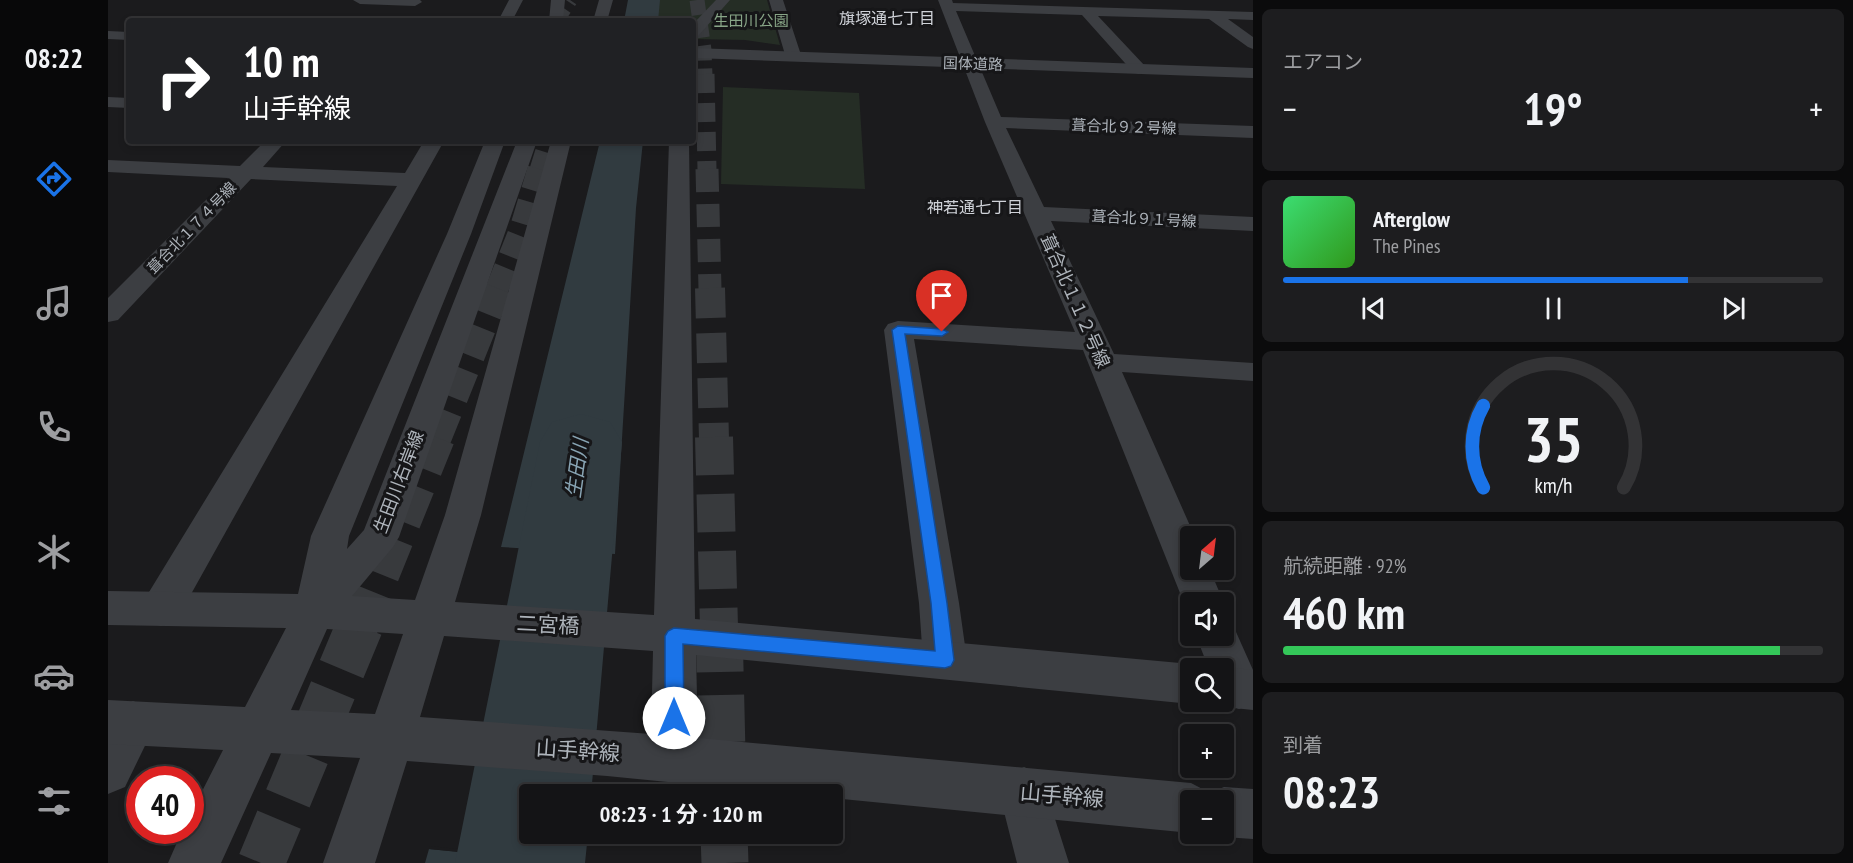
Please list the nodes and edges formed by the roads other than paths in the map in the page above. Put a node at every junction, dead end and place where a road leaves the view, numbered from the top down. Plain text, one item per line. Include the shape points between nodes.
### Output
1 (360, 0) edge
2 (516, 0) edge
3 (558, 0) edge
4 (606, 0) edge
5 (723, 0) edge
6 (776, 0) edge
7 (1192, 0) edge
8 (416, 1) edge
9 (947, 3) edge
10 (1086, 11) junction
11 (402, 15) dead end
12 (1213, 15) junction
13 (1253, 16) edge
14 (507, 18) edge
15 (556, 18) edge
16 (601, 18) edge
17 (696, 30) edge
18 (108, 35) edge
19 (126, 36) edge
20 (1251, 41) edge
21 (696, 53) edge
22 (794, 58) junction
23 (970, 64) junction
24 (1139, 69) junction
25 (1253, 73) edge
26 (108, 102) edge
27 (126, 103) edge
28 (994, 122) junction
29 (1253, 132) edge
30 (273, 144) edge
31 (432, 144) edge
32 (494, 144) edge
33 (526, 144) tunnel mouth
34 (560, 144) tunnel mouth
35 (679, 144) edge
36 (108, 166) edge
37 (247, 172) junction
38 (413, 180) junction
39 (1035, 213) junction
40 (1253, 224) edge
41 (120, 291) edge
42 (108, 314) edge
43 (1098, 352) junction
44 (1253, 372) edge
45 (1199, 592) edge
46 (108, 608) edge
47 (161, 609) junction
48 (315, 611) junction
49 (429, 617) junction
50 (674, 636) junction
51 (1221, 646) edge
52 (945, 660) junction
53 (1180, 683) edge
54 (1239, 689) edge
55 (121, 722) edge
56 (256, 731) junction
57 (391, 737) junction
58 (675, 760) junction
59 (108, 770) edge
60 (1024, 792) junction
61 (1180, 807) edge
62 (1234, 813) edge
63 (1253, 814) edge
64 (194, 863) edge
65 (349, 863) edge
66 (1043, 863) edge

1 - 8 street
2 - 14 street
3 - 15 street
4 - 16 street
5 - 17 street
6 - 22 street
7 - 12 street
8 - 11 street
9 - 10 street
9 - 23 street, 葺合北１１２号線
10 - 12 street
10 - 24 street
12 - 13 street
12 - 20 street
18 - 19 street
21 - 22 street, 国体道路
22 - 23 street, 国体道路
23 - 24 street, 国体道路
23 - 28 street, 葺合北１１２号線
24 - 25 street, 国体道路
26 - 27 street
28 - 29 street, 葺合北９２号線
28 - 39 street, 葺合北１１２号線
30 - 37 street, 葺合北１７４号線
31 - 38 street
32 - 48 street via 455,245 330,536
33 - 48 street, 生田川右岸線 via 380,537
34 - 49 street via 464,515
35 - 50 street
36 - 37 street
37 - 38 street
37 - 41 street, 葺合北１７４号線
38 - 47 street
39 - 40 street, 葺合北９１号線
39 - 43 street, 葺合北１１２号線
41 - 42 street, 葺合北１７４号線
43 - 44 street
43 - 45 street, 葺合北１１２号線
43 - 52 street via 898,330
46 - 47 street
47 - 48 street
48 - 49 street
48 - 56 street, 生田川右岸線
49 - 50 street, 二宮橋
49 - 57 street
50 - 52 street
50 - 58 street
51 - 54 street
52 - 53 street
55 - 56 street, 山手幹線
55 - 59 street
56 - 57 street, 山手幹線
56 - 64 street, 生田川右岸線
57 - 58 street, 山手幹線
57 - 65 street
58 - 60 street, 山手幹線
60 - 61 street, 山手幹線
60 - 66 street
62 - 63 street

